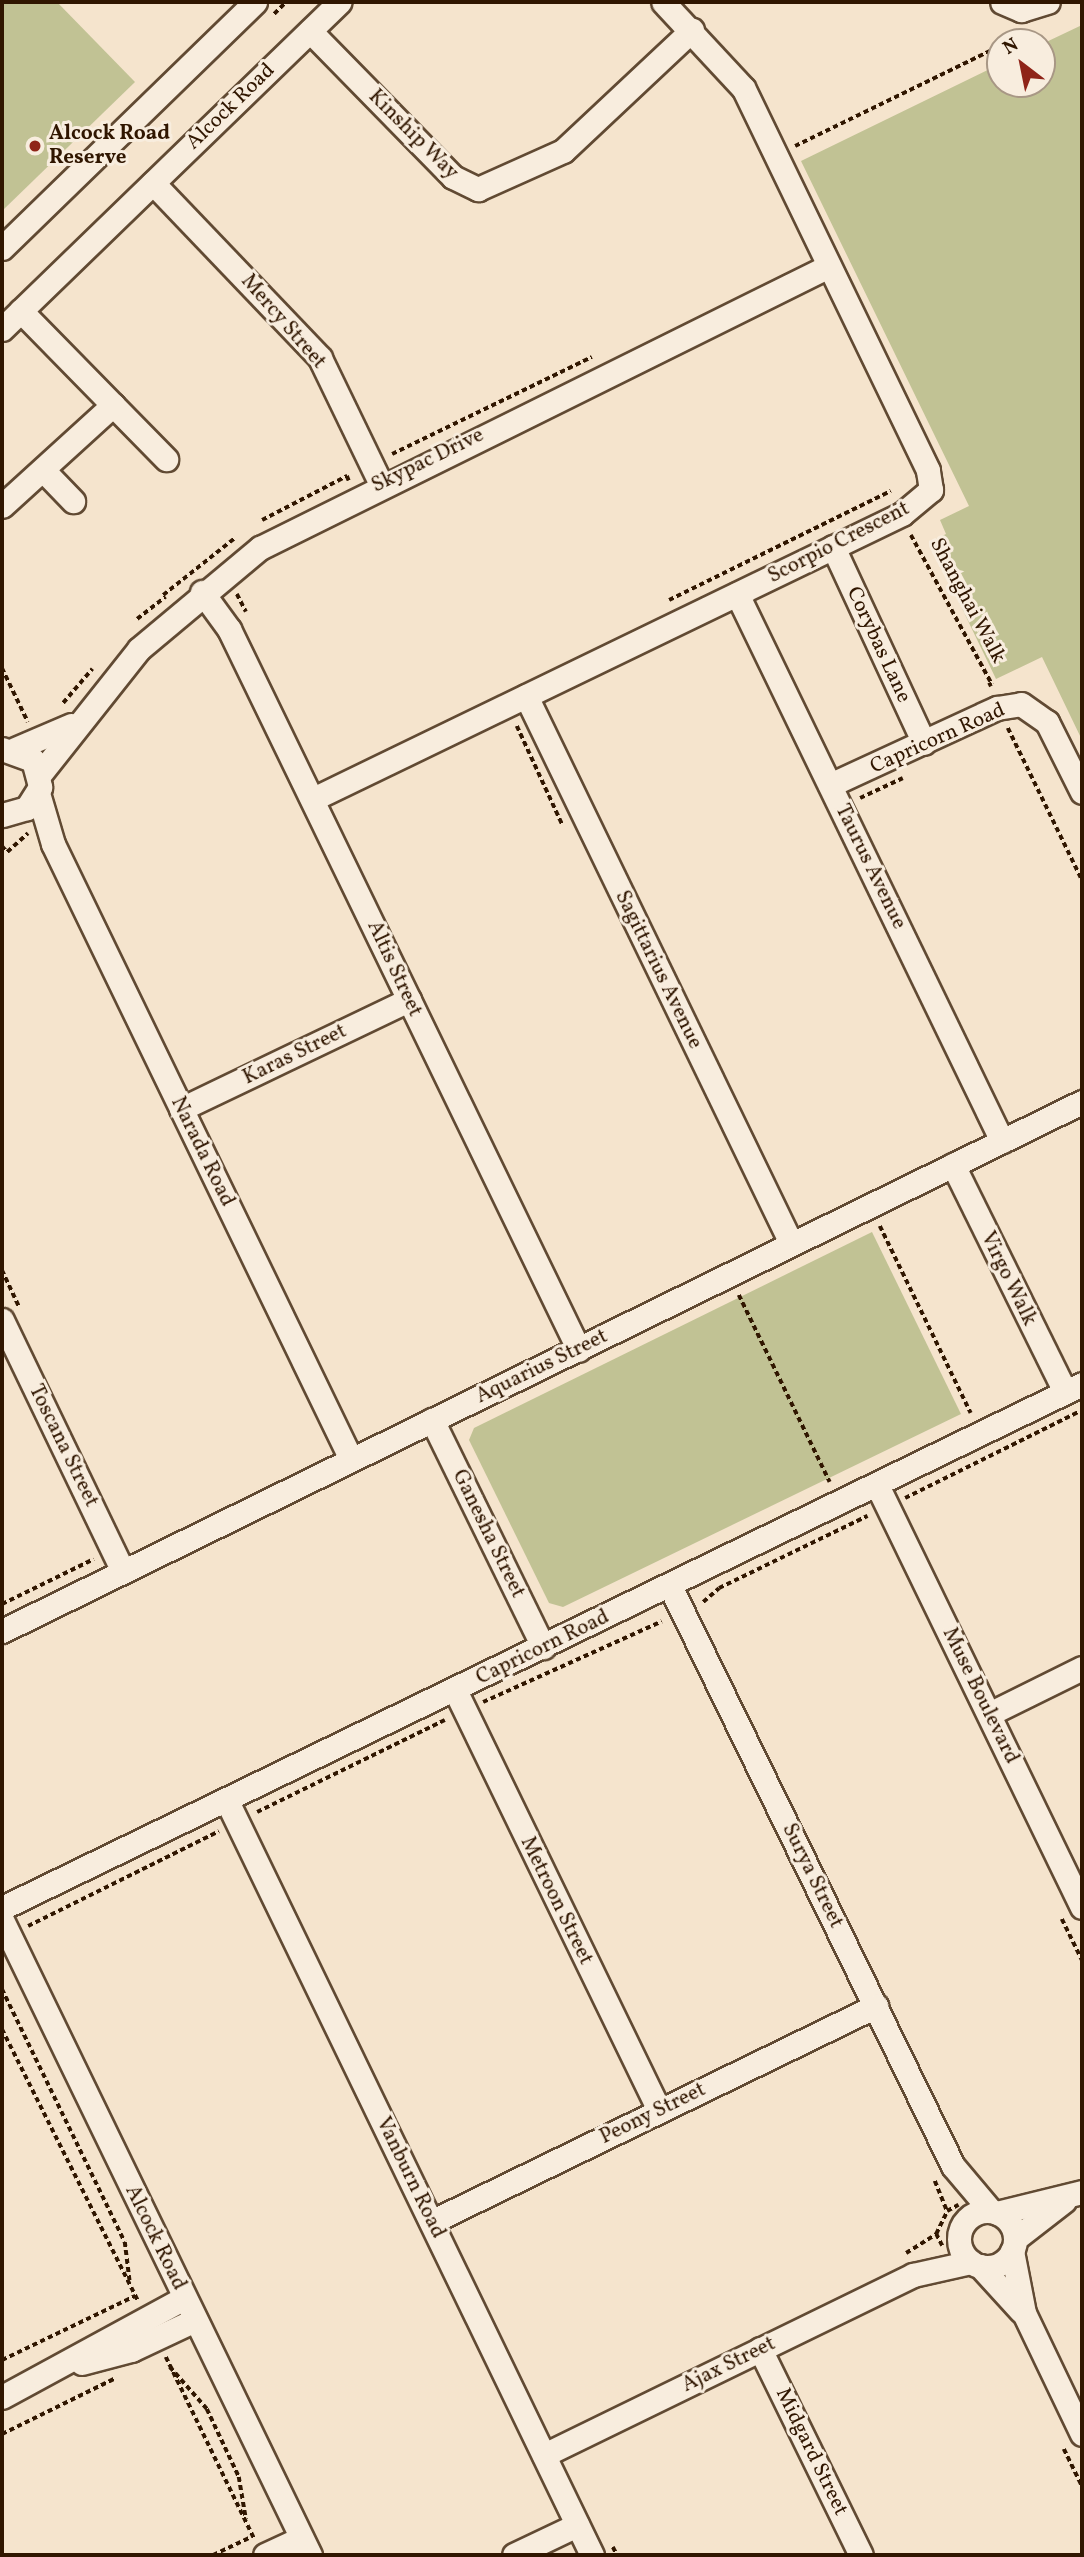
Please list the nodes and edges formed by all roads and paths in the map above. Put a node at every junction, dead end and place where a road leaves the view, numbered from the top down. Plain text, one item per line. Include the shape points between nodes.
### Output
1 (255, 2) edge
2 (339, 2) edge
3 (663, 2) edge
4 (1002, 2) edge
5 (1048, 2) edge
6 (692, 30) junction
7 (310, 31) junction
8 (986, 53) edge
9 (790, 148) dead end
10 (153, 183) junction
11 (2, 248) edge
12 (829, 266) junction
13 (21, 311) junction
14 (2, 329) edge
15 (600, 353) dead end
16 (113, 405) junction
17 (392, 454) dead end
18 (166, 459) dead end
19 (44, 471) junction
20 (381, 484) junction
21 (74, 501) dead end
22 (2, 506) edge
23 (913, 533) dead end
24 (833, 547) junction
25 (202, 592) junction
26 (737, 594) junction
27 (992, 684) dead end
28 (526, 696) junction
29 (74, 723) junction
30 (1008, 728) dead end
31 (924, 743) junction
32 (7, 746) edge
33 (39, 783) junction
34 (830, 785) junction
35 (1082, 792) edge
36 (313, 799) junction
37 (5, 815) edge
38 (53, 845) junction
39 (1082, 880) edge
40 (409, 1000) junction
41 (1082, 1102) edge
42 (181, 1110) junction
43 (1002, 1141) junction
44 (953, 1165) junction
45 (880, 1226) dead end
46 (791, 1243) junction
47 (739, 1295) dead end
48 (2, 1320) edge
49 (579, 1350) junction
50 (1074, 1388) edge
51 (983, 1407) dead end
52 (971, 1413) junction
53 (959, 1419) dead end
54 (432, 1420) junction
55 (351, 1459) junction
56 (887, 1480) junction
57 (831, 1483) dead end
58 (914, 1509) dead end
59 (867, 1516) dead end
60 (123, 1572) junction
61 (670, 1586) junction
62 (703, 1602) dead end
63 (662, 1621) dead end
64 (2, 1630) edge
65 (543, 1647) junction
66 (1082, 1668) edge
67 (455, 1690) junction
68 (475, 1706) junction
69 (490, 1714) dead end
70 (989, 1714) junction
71 (227, 1801) junction
72 (247, 1817) junction
73 (263, 1825) dead end
74 (1082, 1907) edge
75 (2, 1908) edge
76 (6, 1928) edge
77 (2, 1989) edge
78 (876, 2006) junction
79 (2, 2029) edge
80 (659, 2111) junction
81 (1073, 2197) edge
82 (975, 2213) junction
83 (432, 2222) junction
84 (1013, 2245) junction
85 (962, 2261) junction
86 (136, 2295) dead end
87 (184, 2298) junction
88 (1024, 2313) junction
89 (195, 2320) junction
90 (760, 2349) junction
91 (165, 2354) dead end
92 (2, 2361) edge
93 (152, 2361) dead end
94 (65, 2366) junction
95 (127, 2373) dead end
96 (2, 2397) edge
97 (2, 2434) edge
98 (1082, 2434) edge
99 (544, 2455) junction
100 (246, 2521) joint
101 (577, 2525) junction
102 (259, 2545) edge
103 (306, 2546) edge
104 (213, 2555) edge
105 (514, 2555) edge
106 (592, 2555) edge
107 (861, 2555) edge

1 - 11 street
2 - 7 street, Alcock Road
3 - 6 street, Scorpio Crescent
4 - 5 street via 1020,10
6 - 7 street, Kinship Way via 563,151 478,189 453,177
6 - 12 street, Scorpio Crescent via 743,88
7 - 10 street, Alcock Road
8 - 9 path
10 - 13 street, Alcock Road
10 - 20 street, Mercy Street via 320,359
12 - 20 street, Skypac Drive
12 - 24 street, Scorpio Crescent via 932,481 926,497 902,514
13 - 14 street, Alcock Road
13 - 16 street
15 - 17 path
16 - 18 street
16 - 19 street
19 - 21 street
19 - 22 street
20 - 25 street, Skypac Drive via 283,534
23 - 27 path, Shanghai Walk
24 - 26 street, Scorpio Crescent
24 - 31 street, Corybas Lane
25 - 29 street, Skypac Drive
25 - 36 street, Altis Street via 229,629
26 - 28 street, Scorpio Crescent
26 - 34 street, Taurus Avenue
28 - 36 street, Scorpio Crescent
28 - 46 street, Sagittarius Avenue
29 - 32 street, Skypac Drive
29 - 33 street, Skypac Drive
30 - 39 path
31 - 34 street, Capricorn Road
31 - 35 street, Capricorn Road via 997,708 1031,707 1047,722
32 - 33 street
33 - 37 street, Skypac Drive via 27,808
33 - 38 street, Narada Road
34 - 43 street, Taurus Avenue
36 - 40 street, Altis Street
37 - 38 street
38 - 42 street, Narada Road
40 - 42 street, Karas Street
40 - 49 street, Altis Street
41 - 43 street, Aquarius Street
42 - 55 street, Narada Road
43 - 44 street, Aquarius Street
44 - 46 street, Aquarius Street
44 - 50 street, Virgo Walk
45 - 52 path
46 - 49 street, Aquarius Street
47 - 57 path
48 - 60 street, Toscana Street
49 - 54 street, Aquarius Street
50 - 56 street, Capricorn Road
51 - 52 path
52 - 53 path
54 - 55 street, Aquarius Street
54 - 65 street, Ganesha Street
55 - 60 street, Aquarius Street
56 - 58 path
56 - 61 street, Capricorn Road
56 - 70 street, Muse Boulevard
59 - 62 path via 719,1588
60 - 64 street, Aquarius Street
61 - 65 street, Capricorn Road
61 - 78 street, Surya Street
63 - 68 path
65 - 67 street, Capricorn Road
66 - 70 street
67 - 68 street, Metroon Street
67 - 71 street, Capricorn Road
68 - 69 path
68 - 72 path
68 - 80 street, Metroon Street
70 - 74 street, Muse Boulevard
71 - 72 street, Vanburn Road
71 - 75 street, Capricorn Road
72 - 73 path
72 - 76 path
72 - 83 street, Vanburn Road
76 - 87 street, Alcock Road
77 - 79 path via 125,2242 130,2283
78 - 80 street, Peony Street
78 - 82 street, Surya Street
80 - 83 street, Peony Street
81 - 82 street
81 - 84 street
82 - 84 street, Surya Street via 1010,2224
82 - 85 street via 960,2248
82 - 85 path via 947,2211 936,2234
83 - 99 street, Vanburn Road
84 - 85 street, Ajax Street via 1002,2262
84 - 88 street
85 - 88 street
85 - 90 street, Ajax Street via 913,2275
86 - 92 path
87 - 89 street, Alcock Road
87 - 94 street
88 - 98 street
89 - 94 street via 131,2350
89 - 103 street, Alcock Road
90 - 99 street, Ajax Street
90 - 107 street, Midgard Street
91 - 93 path
94 - 96 street
95 - 97 path
99 - 101 street, Vanburn Road
100 - 100 path via 170,2367 207,2409 239,2477
101 - 105 street
101 - 106 street, Vanburn Road
102 - 103 street
102 - 104 path

